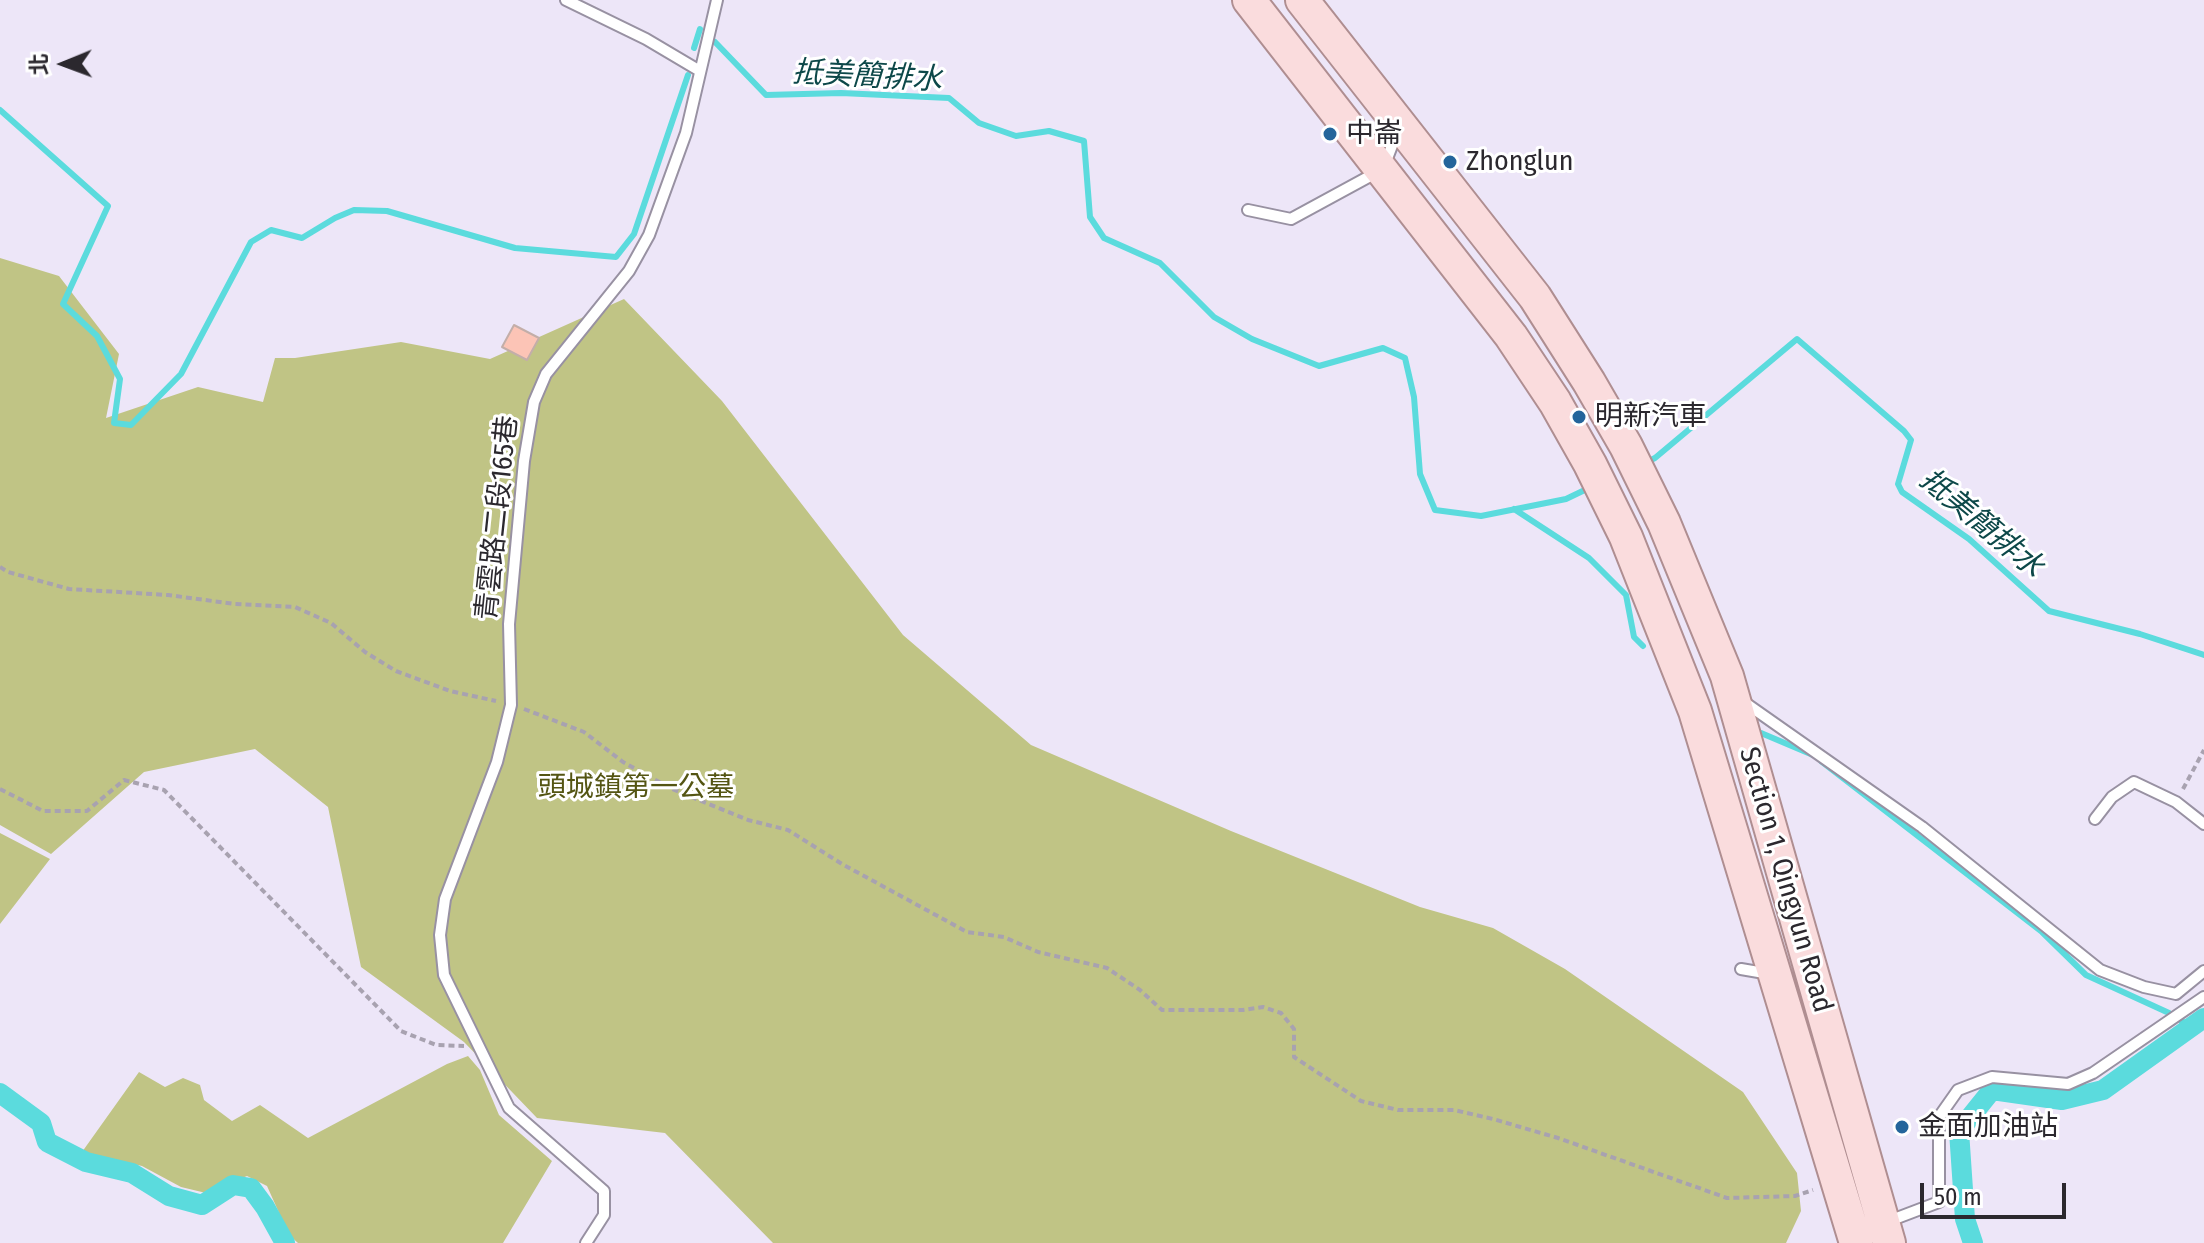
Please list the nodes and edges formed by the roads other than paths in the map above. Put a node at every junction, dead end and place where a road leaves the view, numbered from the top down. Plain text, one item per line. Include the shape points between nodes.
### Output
1 (566, 0) edge
2 (717, 0) edge
3 (1249, 0) edge
4 (1302, 0) edge
5 (700, 71) junction
6 (1400, 124) junction
7 (1383, 169) junction
8 (1248, 210) dead end
9 (1732, 694) junction
10 (2095, 819) dead end
11 (2204, 824) edge
12 (1741, 969) dead end
13 (2204, 971) edge
14 (1776, 975) junction
15 (2204, 997) edge
16 (1869, 1230) edge
17 (586, 1243) edge

1 - 5 lane
2 - 5 lane, 青雲路二段165巷
3 - 7 main road, Section 1, Qingyun Road
4 - 6 main road, Section 1, Qingyun Road
5 - 17 lane, 青雲路二段165巷 via 686,133 649,235 629,271 546,374 534,402 509,624 511,705 497,762 445,899 440,935 444,975 509,1108 604,1191 604,1215
6 - 7 lane
6 - 9 main road, Section 1, Qingyun Road via 1535,297 1589,382 1664,523
7 - 8 lane via 1291,219
7 - 14 main road, Section 1, Qingyun Road via 1555,402 1626,537 1695,711
9 - 13 lane via 1922,827 2100,970 2176,994
9 - 16 main road, Section 1, Qingyun Road
10 - 11 lane via 2112,797 2134,782 2176,802
12 - 14 lane
14 - 16 main road, Section 1, Qingyun Road via 1839,1181
15 - 16 lane via 2093,1073 2068,1084 1992,1077 1958,1090 1939,1117 1939,1202

